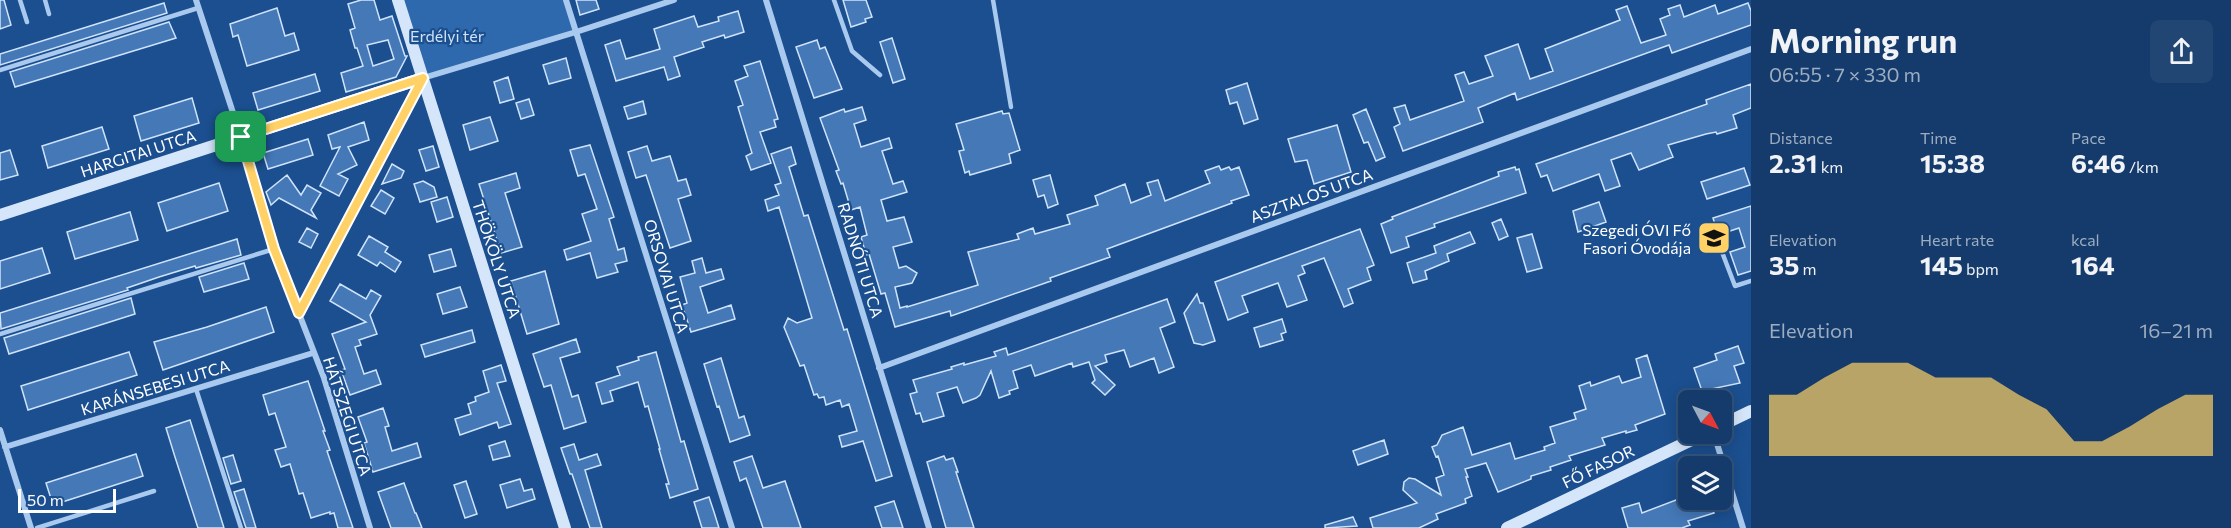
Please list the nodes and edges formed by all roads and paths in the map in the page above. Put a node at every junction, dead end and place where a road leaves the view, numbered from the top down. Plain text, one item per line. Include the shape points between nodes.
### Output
1 (20, 0) edge
2 (45, 0) edge
3 (196, 0) edge
4 (398, 0) edge
5 (566, 0) edge
6 (675, 0) edge
7 (766, 0) edge
8 (834, 0) edge
9 (993, 0) edge
10 (198, 8) junction
11 (49, 14) dead end
12 (27, 21) dead end
13 (576, 32) junction
14 (1751, 49) edge
15 (0, 70) edge
16 (879, 75) dead end
17 (423, 78) junction
18 (1011, 107) dead end
19 (241, 137) junction
20 (0, 215) edge
21 (1717, 239) dead end
22 (274, 249) junction
23 (1751, 281) edge
24 (299, 313) junction
25 (0, 334) edge
26 (313, 353) junction
27 (879, 368) junction
28 (196, 389) junction
29 (1751, 411) edge
30 (1732, 420) edge
31 (0, 430) edge
32 (1683, 444) edge
33 (1717, 444) edge
34 (5, 447) junction
35 (154, 491) dead end
36 (31, 528) edge
37 (37, 528) edge
38 (241, 528) edge
39 (370, 528) edge
40 (565, 528) edge
41 (732, 528) edge
42 (929, 528) edge
43 (1507, 528) edge
44 (1743, 528) edge

1 - 12 lane
2 - 11 lane
3 - 10 street, HÁTSZEGI UTCA
4 - 17 street, THÖKÖLY UTCA
5 - 13 street
6 - 13 street
7 - 27 street, RADNÓTI UTCA
8 - 16 lane via 852,51
9 - 18 lane
10 - 15 lane
10 - 19 street, HÁTSZEGI UTCA
13 - 17 street
13 - 41 street, ORSOVAI UTCA
14 - 27 street, ASZTALOS UTCA
17 - 19 street, HARGITAI UTCA
17 - 24 street
17 - 40 street, THÖKÖLY UTCA
19 - 20 street, HARGITAI UTCA
19 - 22 street, HÁTSZEGI UTCA
21 - 23 lane via 1735,286
22 - 24 street, HÁTSZEGI UTCA
22 - 25 lane
24 - 26 street, HÁTSZEGI UTCA
26 - 28 street, KARÁNSEBESI UTCA
26 - 39 street, HÁTSZEGI UTCA
27 - 42 street, RADNÓTI UTCA
28 - 34 street, KARÁNSEBESI UTCA
28 - 38 lane
29 - 30 street
31 - 34 street
32 - 43 street, FŐ FASOR
33 - 44 street
34 - 36 street
35 - 37 lane

